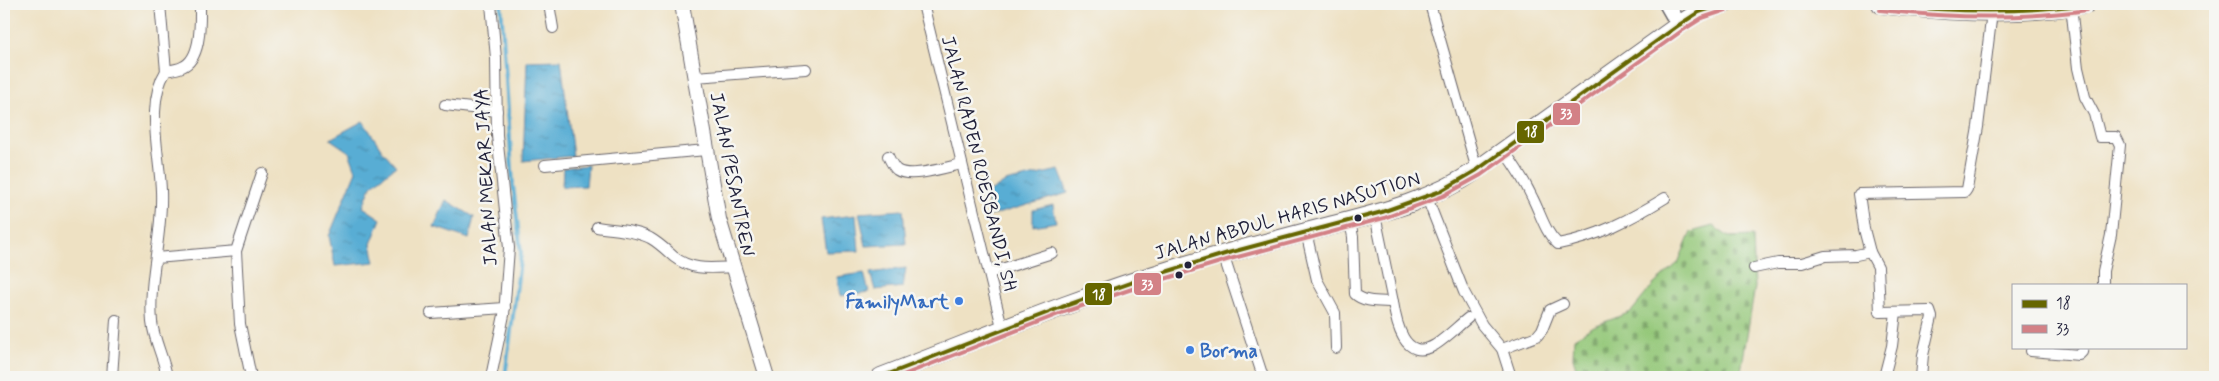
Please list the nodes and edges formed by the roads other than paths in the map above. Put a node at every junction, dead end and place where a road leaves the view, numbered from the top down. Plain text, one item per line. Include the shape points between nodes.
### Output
1 (160, 4) edge
2 (200, 4) edge
3 (491, 4) edge
4 (549, 4) edge
5 (682, 4) edge
6 (923, 4) edge
7 (1430, 4) edge
8 (1667, 4) edge
9 (1724, 4) edge
10 (1887, 4) edge
11 (2079, 5) edge
12 (1696, 8) edge
13 (1980, 9) edge
14 (1679, 25) junction
15 (553, 28) dead end
16 (806, 68) dead end
17 (166, 71) junction
18 (695, 77) junction
19 (444, 105) dead end
20 (497, 111) junction
21 (706, 150) junction
22 (1504, 151) junction
23 (888, 156) dead end
24 (961, 164) junction
25 (545, 165) dead end
26 (1477, 170) junction
27 (262, 173) dead end
28 (1427, 198) junction
29 (1665, 198) dead end
30 (1375, 214) junction
31 (1350, 221) junction
32 (597, 227) dead end
33 (1306, 232) junction
34 (236, 251) junction
35 (1870, 252) junction
36 (1052, 253) dead end
37 (1223, 254) junction
38 (156, 258) junction
39 (733, 267) junction
40 (1754, 268) dead end
41 (989, 273) junction
42 (2104, 284) edge
43 (1393, 302) junction
44 (1563, 304) dead end
45 (505, 308) junction
46 (431, 312) dead end
47 (1896, 312) junction
48 (1468, 318) dead end
49 (116, 320) dead end
50 (1003, 331) junction
51 (1336, 348) dead end
52 (2083, 348) edge
53 (1502, 349) junction
54 (2030, 351) dead end
55 (112, 377) edge
56 (167, 377) edge
57 (251, 377) edge
58 (490, 377) edge
59 (767, 377) edge
60 (882, 377) edge
61 (1264, 377) edge
62 (1511, 377) edge
63 (1884, 377) edge
64 (1921, 377) edge

1 - 17 street
2 - 17 street via 198,44 191,60 184,67
3 - 20 street, JALAN MEKAR JAYA
4 - 15 street
5 - 18 street, JALAN PESANTREN
6 - 24 street, JALAN RADEN ROESBANDI, SH
7 - 26 street
8 - 14 main road
9 - 12 highway, JALAN ABDUL HARIS NASUTION
10 - 13 highway
11 - 13 highway via 2050,10
11 - 42 street via 2078,68 2085,97 2094,114 2097,135 2116,137 2120,145 2103,270
12 - 14 highway, JALAN ABDUL HARIS NASUTION
13 - 35 street via 1978,127 1967,189 1961,193 1859,194
14 - 22 highway, JALAN ABDUL HARIS NASUTION
16 - 18 street
17 - 38 street via 156,91 162,192
18 - 21 street, JALAN PESANTREN
19 - 20 street
20 - 45 street, JALAN MEKAR JAYA via 509,248
21 - 25 street
21 - 39 street, JALAN PESANTREN via 719,218
22 - 26 highway, JALAN ABDUL HARIS NASUTION
22 - 29 street via 1533,198 1549,236 1558,244 1578,241 1615,227
23 - 24 street via 896,169 905,173
24 - 41 street, JALAN RADEN ROESBANDI, SH
26 - 28 highway, JALAN ABDUL HARIS NASUTION
27 - 34 street
28 - 30 highway, JALAN ABDUL HARIS NASUTION
28 - 53 street via 1464,292 1482,325
30 - 31 highway, JALAN ABDUL HARIS NASUTION
30 - 43 street
31 - 33 highway, JALAN ABDUL HARIS NASUTION
31 - 43 street via 1355,294 1371,301
32 - 39 street via 648,237 684,264 696,268
33 - 37 highway, JALAN ABDUL HARIS NASUTION
33 - 51 street via 1319,285 1335,313
34 - 38 street
34 - 57 street via 241,332
35 - 40 street
35 - 47 street via 1878,267 1880,312
36 - 41 street
37 - 50 highway, JALAN ABDUL HARIS NASUTION via 1105,290
37 - 61 street
38 - 56 street via 152,322
39 - 59 street, JALAN PESANTREN
41 - 50 street, JALAN RADEN ROESBANDI, SH
43 - 48 street via 1396,323 1403,338 1416,348 1435,345
44 - 53 street via 1550,310 1537,336
45 - 46 street
45 - 58 street, JALAN MEKAR JAYA
47 - 63 street
47 - 64 street via 1930,311 1932,317
49 - 55 street
50 - 60 highway, JALAN ABDUL HARIS NASUTION
52 - 54 street via 2079,355
53 - 62 street

